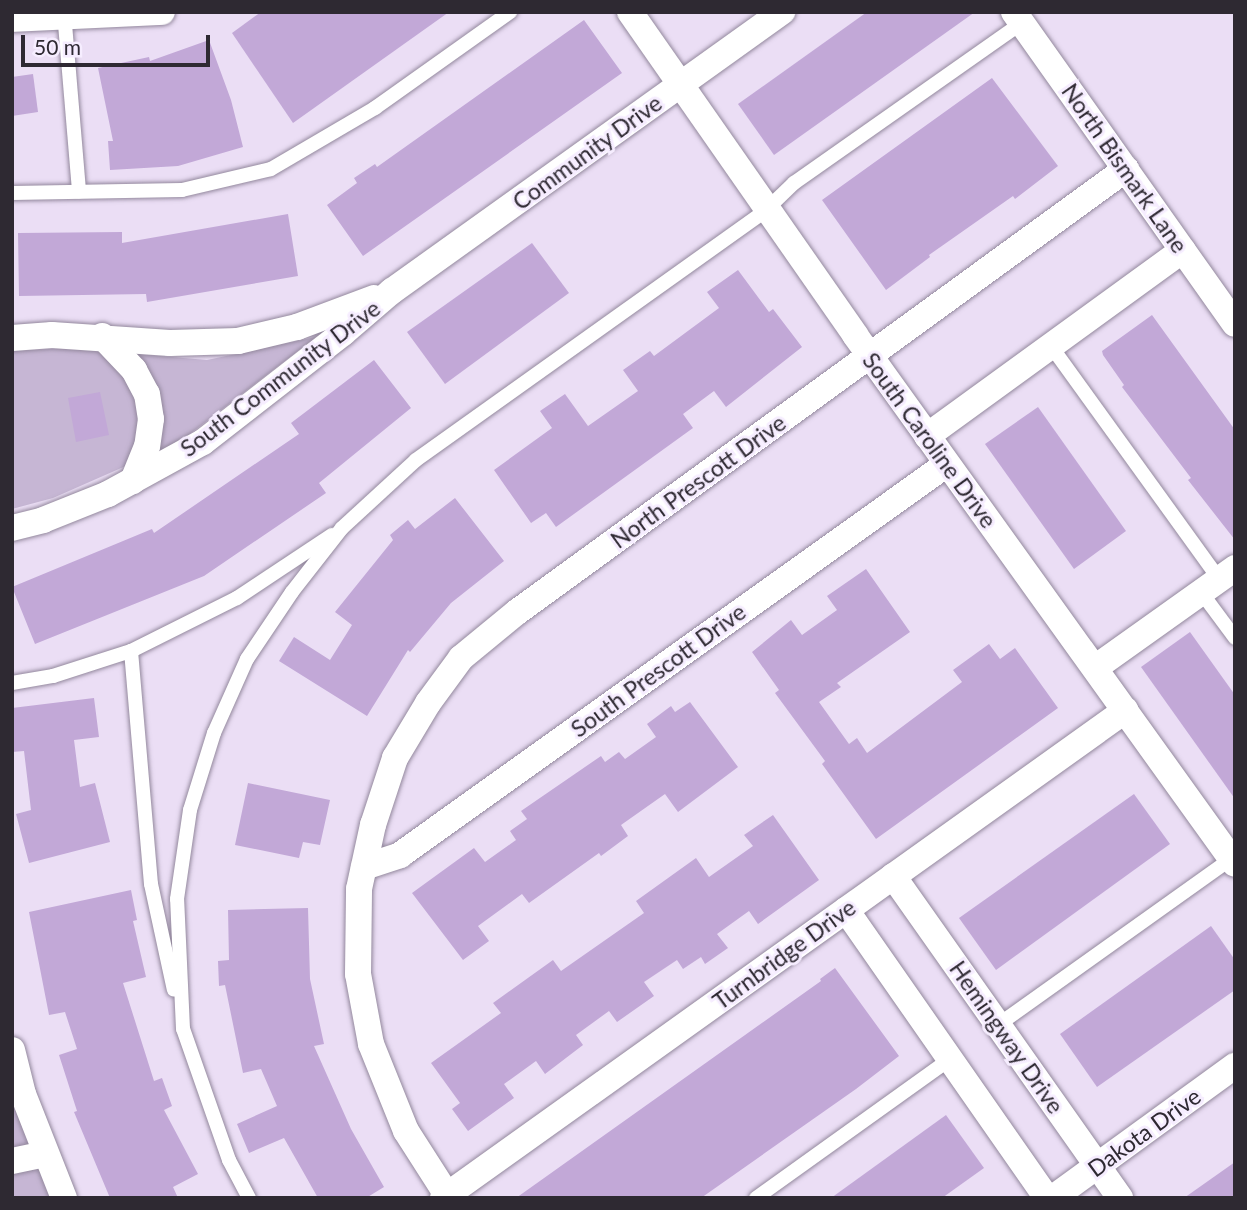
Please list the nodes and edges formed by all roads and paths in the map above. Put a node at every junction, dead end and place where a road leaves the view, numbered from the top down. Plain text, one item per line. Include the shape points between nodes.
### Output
1 (162, 12) edge
2 (510, 12) edge
3 (630, 12) edge
4 (782, 12) edge
5 (65, 15) edge
6 (1018, 18) edge
7 (12, 19) edge
8 (682, 83) junction
9 (1126, 169) junction
10 (79, 191) junction
11 (12, 193) edge
12 (766, 210) junction
13 (1183, 250) junction
14 (392, 291) junction
15 (1235, 324) edge
16 (102, 336) junction
17 (12, 338) edge
18 (1051, 346) junction
19 (871, 357) junction
20 (927, 436) junction
21 (947, 464) junction
22 (133, 481) junction
23 (12, 528) edge
24 (342, 528) junction
25 (1218, 580) edge
26 (1235, 638) edge
27 (131, 651) junction
28 (1095, 668) junction
29 (12, 683) edge
30 (1126, 710) junction
31 (1233, 862) edge
32 (364, 867) junction
33 (893, 876) junction
34 (846, 910) junction
35 (998, 1025) junction
36 (183, 1029) junction
37 (12, 1050) edge
38 (950, 1059) junction
39 (1235, 1066) edge
40 (45, 1154) junction
41 (12, 1161) edge
42 (1098, 1166) junction
43 (445, 1196) edge
44 (64, 1198) edge
45 (249, 1198) edge
46 (756, 1198) edge
47 (1047, 1198) edge
48 (1053, 1198) edge
49 (1121, 1198) edge

1 - 5 street
2 - 10 lane via 375,108 271,169 182,190
3 - 8 street, South Caroline Drive
4 - 8 street, Community Drive
5 - 7 street
5 - 10 lane
6 - 9 street, North Bismark Lane
6 - 12 lane via 794,183
8 - 12 street, South Caroline Drive via 692,105
8 - 14 street, Community Drive
9 - 13 street, North Bismark Lane
9 - 19 street, North Prescott Drive
10 - 11 lane
12 - 19 street, South Caroline Drive
12 - 24 lane via 416,460
13 - 15 street, North Bismark Lane
13 - 18 street
14 - 16 street via 297,327 238,341 170,343
14 - 22 street, South Community Drive via 203,442
16 - 17 street
16 - 22 street via 127,361 147,394 147,446
18 - 20 street
18 - 25 lane
19 - 20 street, South Caroline Drive
19 - 32 street, North Prescott Drive via 517,612 461,658 395,758
20 - 21 street, South Caroline Drive
21 - 28 street, South Caroline Drive
21 - 32 street, South Prescott Drive via 400,855
22 - 23 street, South Community Drive via 43,520
24 - 27 lane via 237,598
24 - 36 lane via 247,659 214,733 190,810 177,899
25 - 26 lane
25 - 28 street
27 - 29 lane via 53,676
27 - 36 lane via 151,884
28 - 30 street, South Caroline Drive
30 - 31 street, South Caroline Drive
30 - 33 street, Turnbridge Drive
31 - 35 lane
32 - 43 street, North Prescott Drive via 359,889 358,974 371,1044 406,1131
33 - 34 street, Turnbridge Drive
33 - 35 street, Hemingway Drive
34 - 38 street
34 - 43 street, Turnbridge Drive
35 - 42 street, Hemingway Drive
36 - 45 lane via 229,1160
37 - 40 street
38 - 46 lane
38 - 47 street
39 - 42 street, Dakota Drive
40 - 41 street
40 - 44 street
42 - 48 street, Dakota Drive
42 - 49 street, Hemingway Drive

